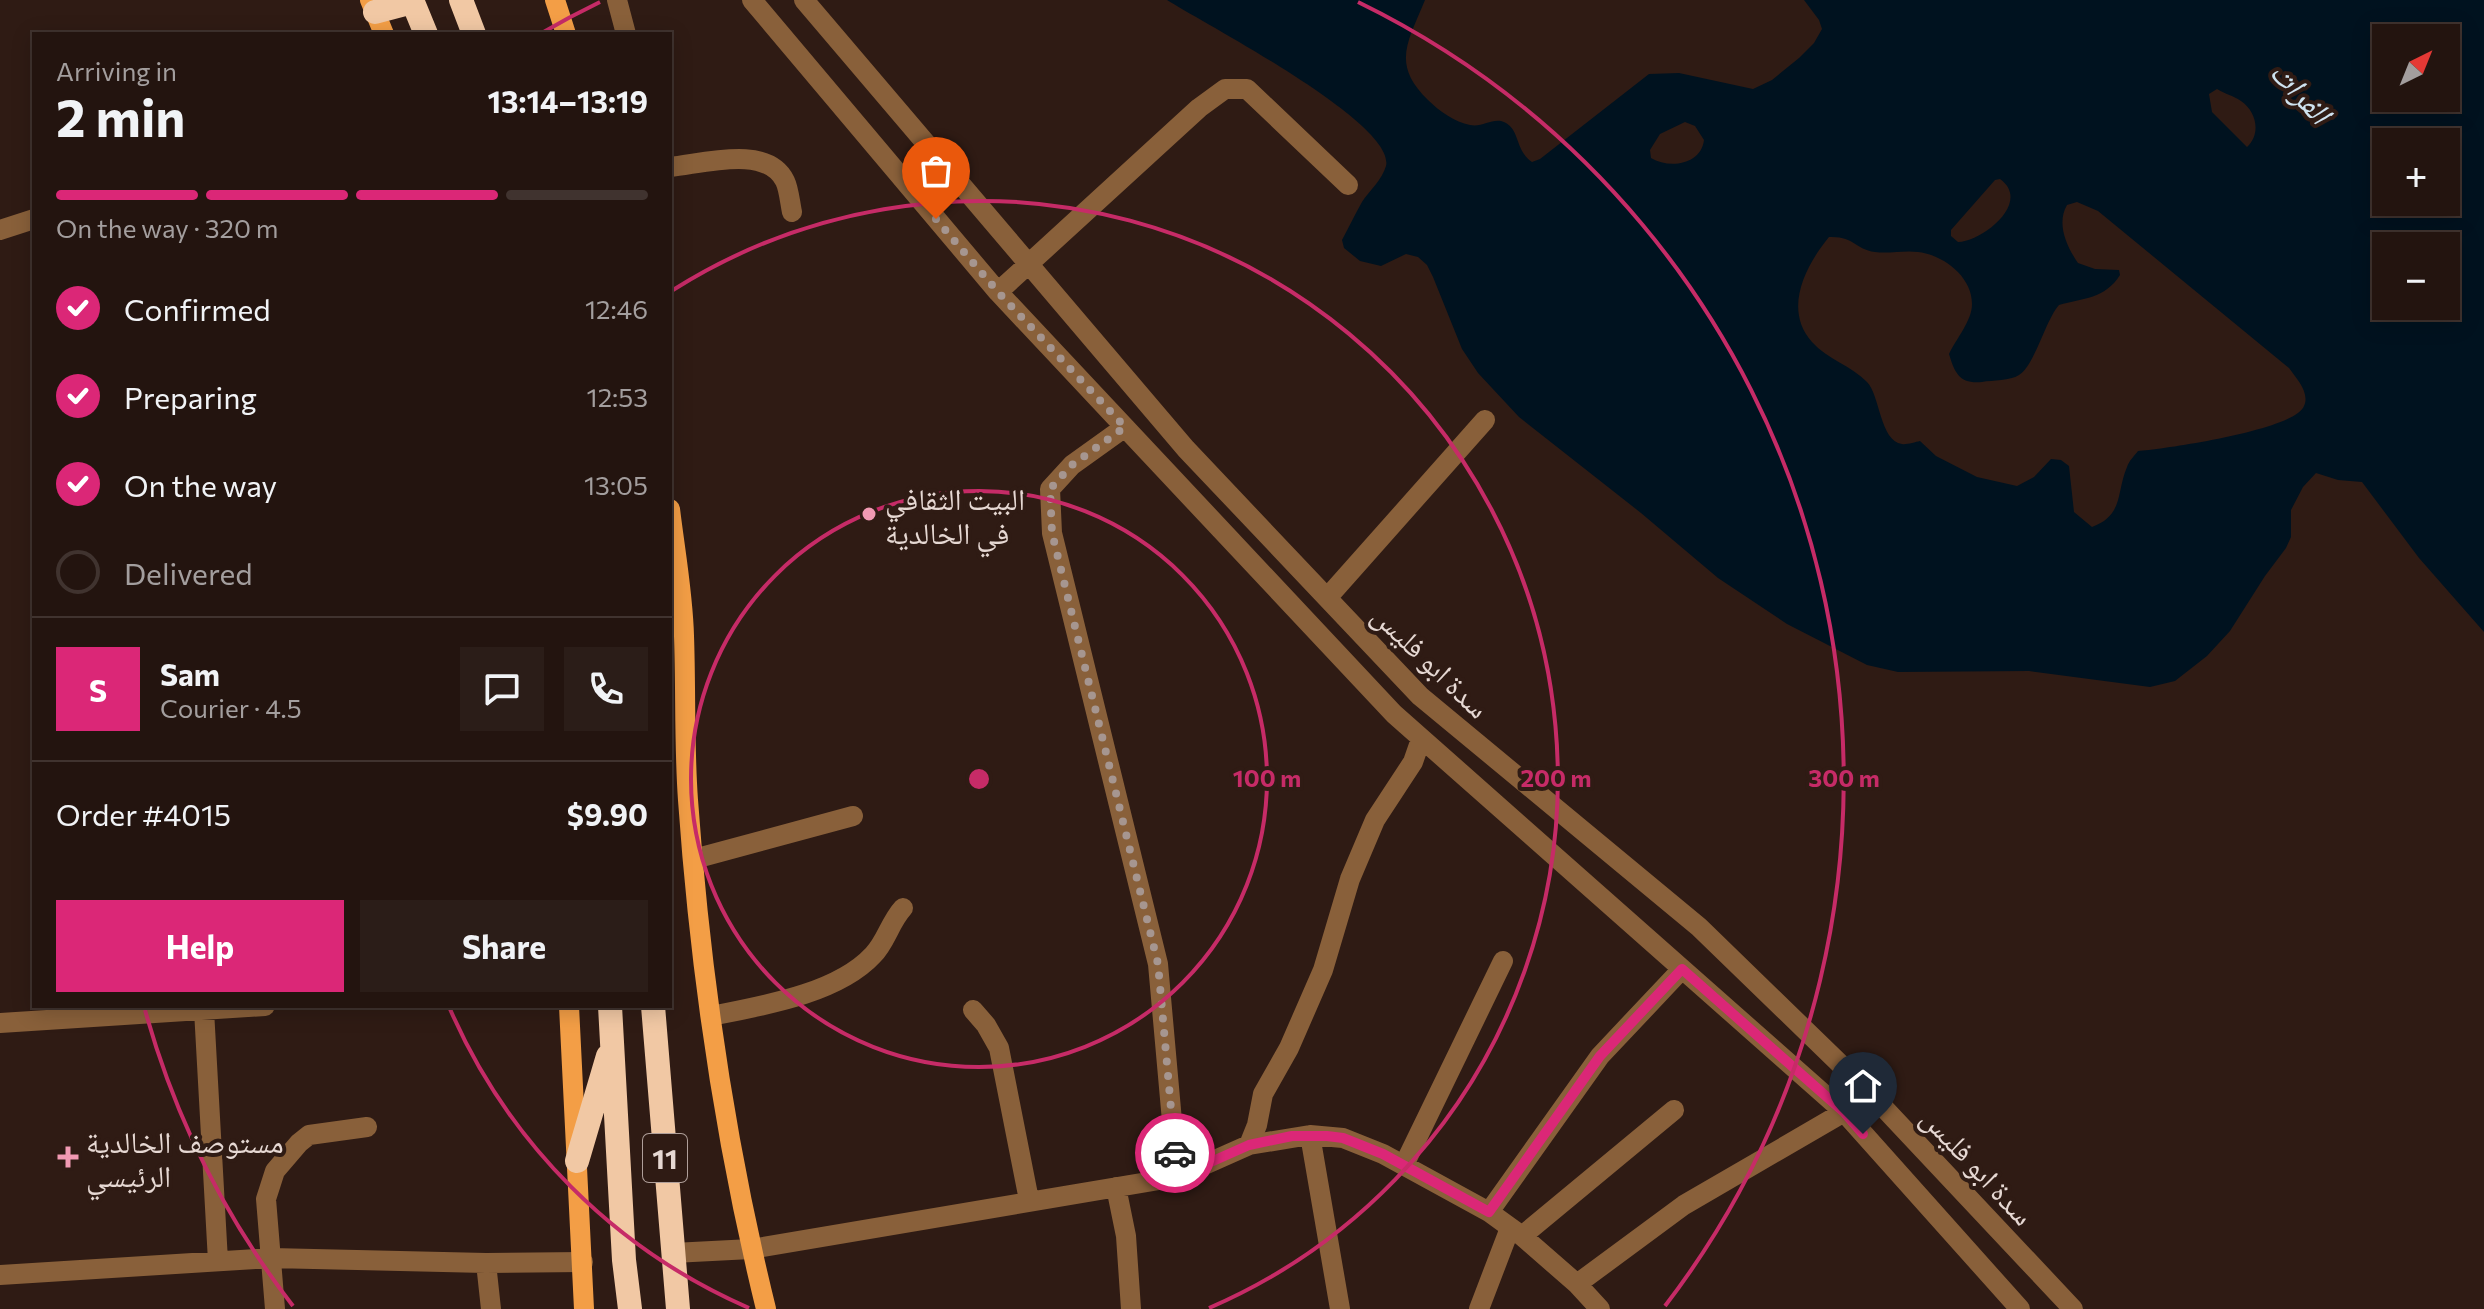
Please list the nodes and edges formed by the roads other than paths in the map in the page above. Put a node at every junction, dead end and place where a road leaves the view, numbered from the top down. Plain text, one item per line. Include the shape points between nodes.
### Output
1 (461, 0) edge
2 (555, 0) edge
3 (617, 0) edge
4 (752, 0) edge
5 (804, 0) edge
6 (412, 1) edge
7 (376, 15) edge
8 (425, 32) edge
9 (473, 32) edge
10 (565, 32) edge
11 (625, 32) edge
12 (672, 167) edge
13 (1348, 185) dead end
14 (792, 212) dead end
15 (32, 220) edge
16 (0, 230) edge
17 (1029, 264) junction
18 (998, 292) junction
19 (1485, 420) dead end
20 (1125, 427) junction
21 (672, 527) edge
22 (1327, 598) junction
23 (1421, 739) junction
24 (853, 816) dead end
25 (694, 859) junction
26 (903, 908) dead end
27 (1503, 961) dead end
28 (1682, 969) junction
29 (234, 1008) edge
30 (569, 1008) edge
31 (610, 1008) edge
32 (653, 1008) edge
33 (133, 1010) edge
34 (204, 1010) junction
35 (973, 1010) dead end
36 (711, 1016) junction
37 (0, 1023) edge
38 (613, 1038) junction
39 (1674, 1110) dead end
40 (1844, 1112) junction
41 (367, 1127) dead end
42 (1310, 1135) junction
43 (1249, 1145) junction
44 (577, 1161) junction
45 (1404, 1165) junction
46 (1177, 1177) junction
47 (1116, 1187) junction
48 (1029, 1200) junction
49 (1489, 1212) junction
50 (1516, 1232) junction
51 (751, 1249) junction
52 (673, 1253) junction
53 (271, 1258) junction
54 (218, 1261) junction
55 (583, 1262) junction
56 (486, 1263) junction
57 (0, 1275) edge
58 (1577, 1284) junction
59 (275, 1309) edge
60 (491, 1309) edge
61 (584, 1309) edge
62 (630, 1309) edge
63 (678, 1309) edge
64 (766, 1309) edge
65 (1131, 1309) edge
66 (1340, 1309) edge
67 (1479, 1309) edge
68 (1600, 1309) edge
69 (2020, 1309) edge
70 (2073, 1309) edge

1 - 9 highway
2 - 10 main road
3 - 11 street
4 - 18 street, سدة ابو فليس
5 - 17 street, سدة ابو فليس
6 - 7 highway
6 - 8 highway
12 - 14 street via 758,160 785,180
13 - 17 street via 1247,89 1225,89
15 - 16 street
17 - 18 street
17 - 22 street, سدة ابو فليس via 1186,449
18 - 20 street, سدة ابو فليس
19 - 22 street
20 - 23 street, سدة ابو فليس
20 - 46 street via 1072,465 1050,489 1052,533 1158,964
21 - 25 main road via 684,632
22 - 70 street, سدة ابو فليس via 1446,720 1699,927 1869,1092
23 - 28 street, سدة ابو فليس
23 - 43 street via 1413,762 1375,820 1350,879 1323,970 1263,1094
24 - 25 street
25 - 36 main road
26 - 36 street via 875,954 853,972 773,1003
27 - 45 street
28 - 40 street, سدة ابو فليس
28 - 49 street via 1600,1056
29 - 34 street
30 - 44 main road
31 - 38 highway, 11
32 - 52 highway, 11
33 - 34 street
33 - 37 street
34 - 54 street
35 - 48 street via 999,1048
36 - 51 main road
38 - 44 highway
38 - 62 highway, 11
39 - 50 street
40 - 58 street via 1684,1205
40 - 69 street, سدة ابو فليس
41 - 53 street via 309,1135 275,1171 266,1199
42 - 43 street
42 - 45 street via 1343,1138
42 - 66 street
43 - 46 street
44 - 55 main road
45 - 49 street
46 - 47 street
47 - 48 street
47 - 65 street
48 - 51 street
49 - 50 street
50 - 58 street
50 - 67 street
51 - 52 street
51 - 64 main road
52 - 63 highway, 11
53 - 54 street
53 - 56 street
53 - 59 street
54 - 57 street
55 - 56 street
55 - 61 main road
56 - 60 street
58 - 68 street

